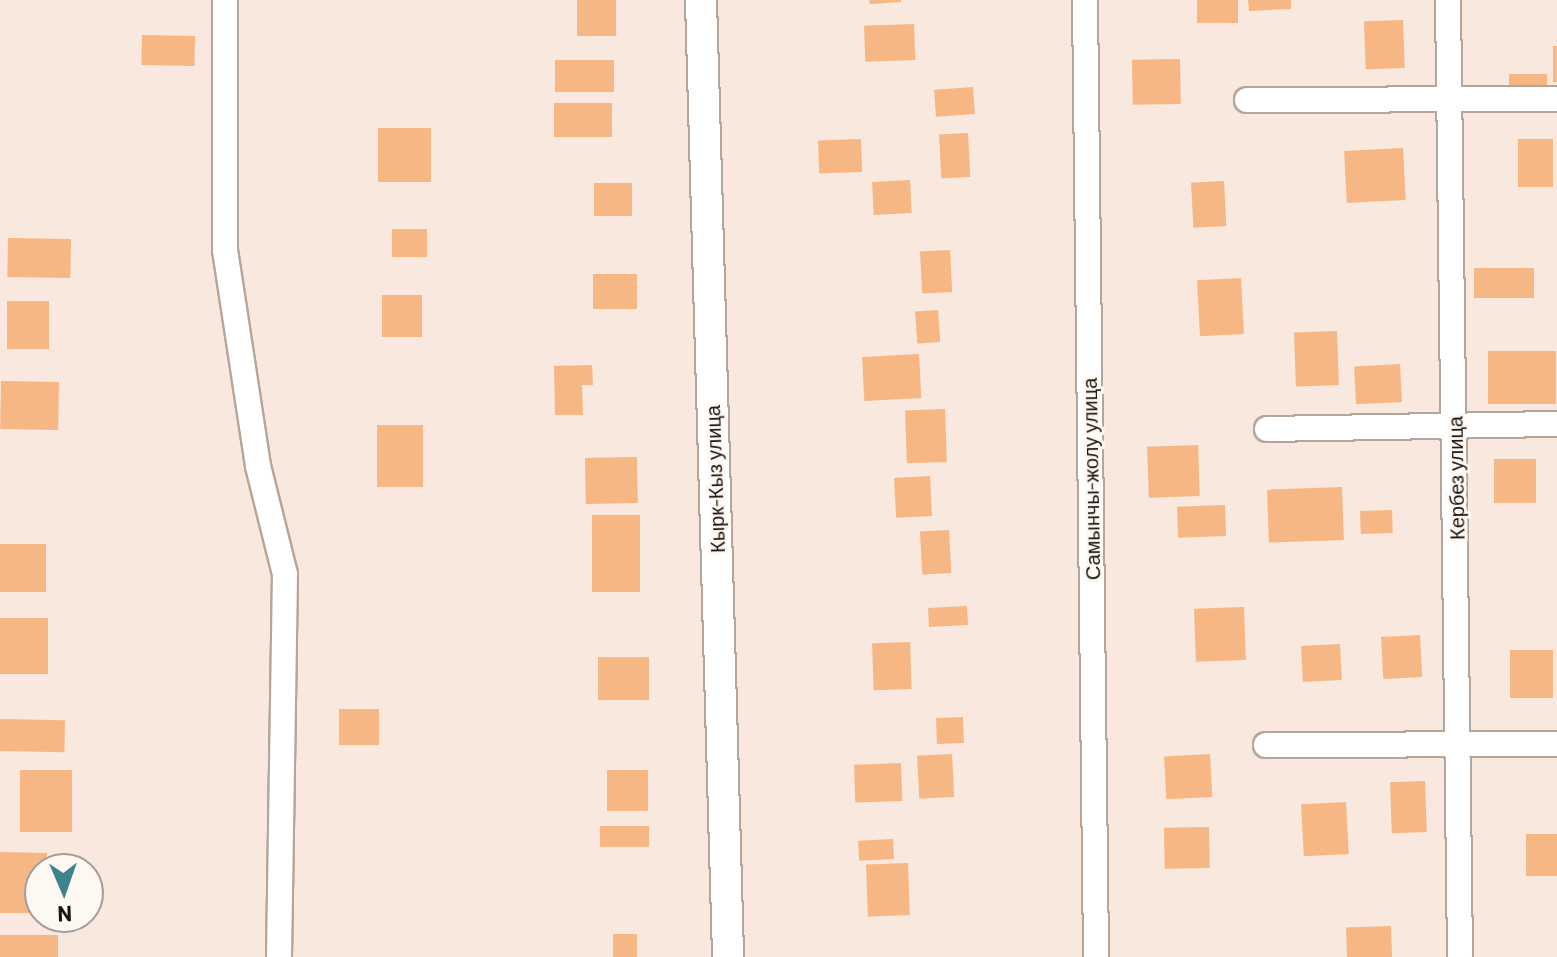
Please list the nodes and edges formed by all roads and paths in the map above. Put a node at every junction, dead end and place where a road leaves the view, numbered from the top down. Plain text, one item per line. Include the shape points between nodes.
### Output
1 (225, 0) edge
2 (701, 0) edge
3 (1085, 0) edge
4 (1448, 0) edge
5 (1557, 99) edge
6 (1247, 100) dead end
7 (1450, 100) junction
8 (1557, 424) edge
9 (1455, 426) junction
10 (1267, 429) dead end
11 (1557, 744) edge
12 (1266, 745) dead end
13 (1460, 745) junction
14 (279, 957) edge
15 (728, 957) edge
16 (1096, 957) edge
17 (1460, 957) edge

1 - 14 street via 225,250 258,466 285,574
2 - 15 street, Кырк-Кыз улица
3 - 16 street, Самынчы-жолу улица
4 - 7 street, Кербез улица
5 - 7 street
6 - 7 street
7 - 9 street, Кербез улица
8 - 9 street
9 - 10 street
9 - 13 street, Кербез улица
11 - 13 street
12 - 13 street
13 - 17 street, Кербез улица

